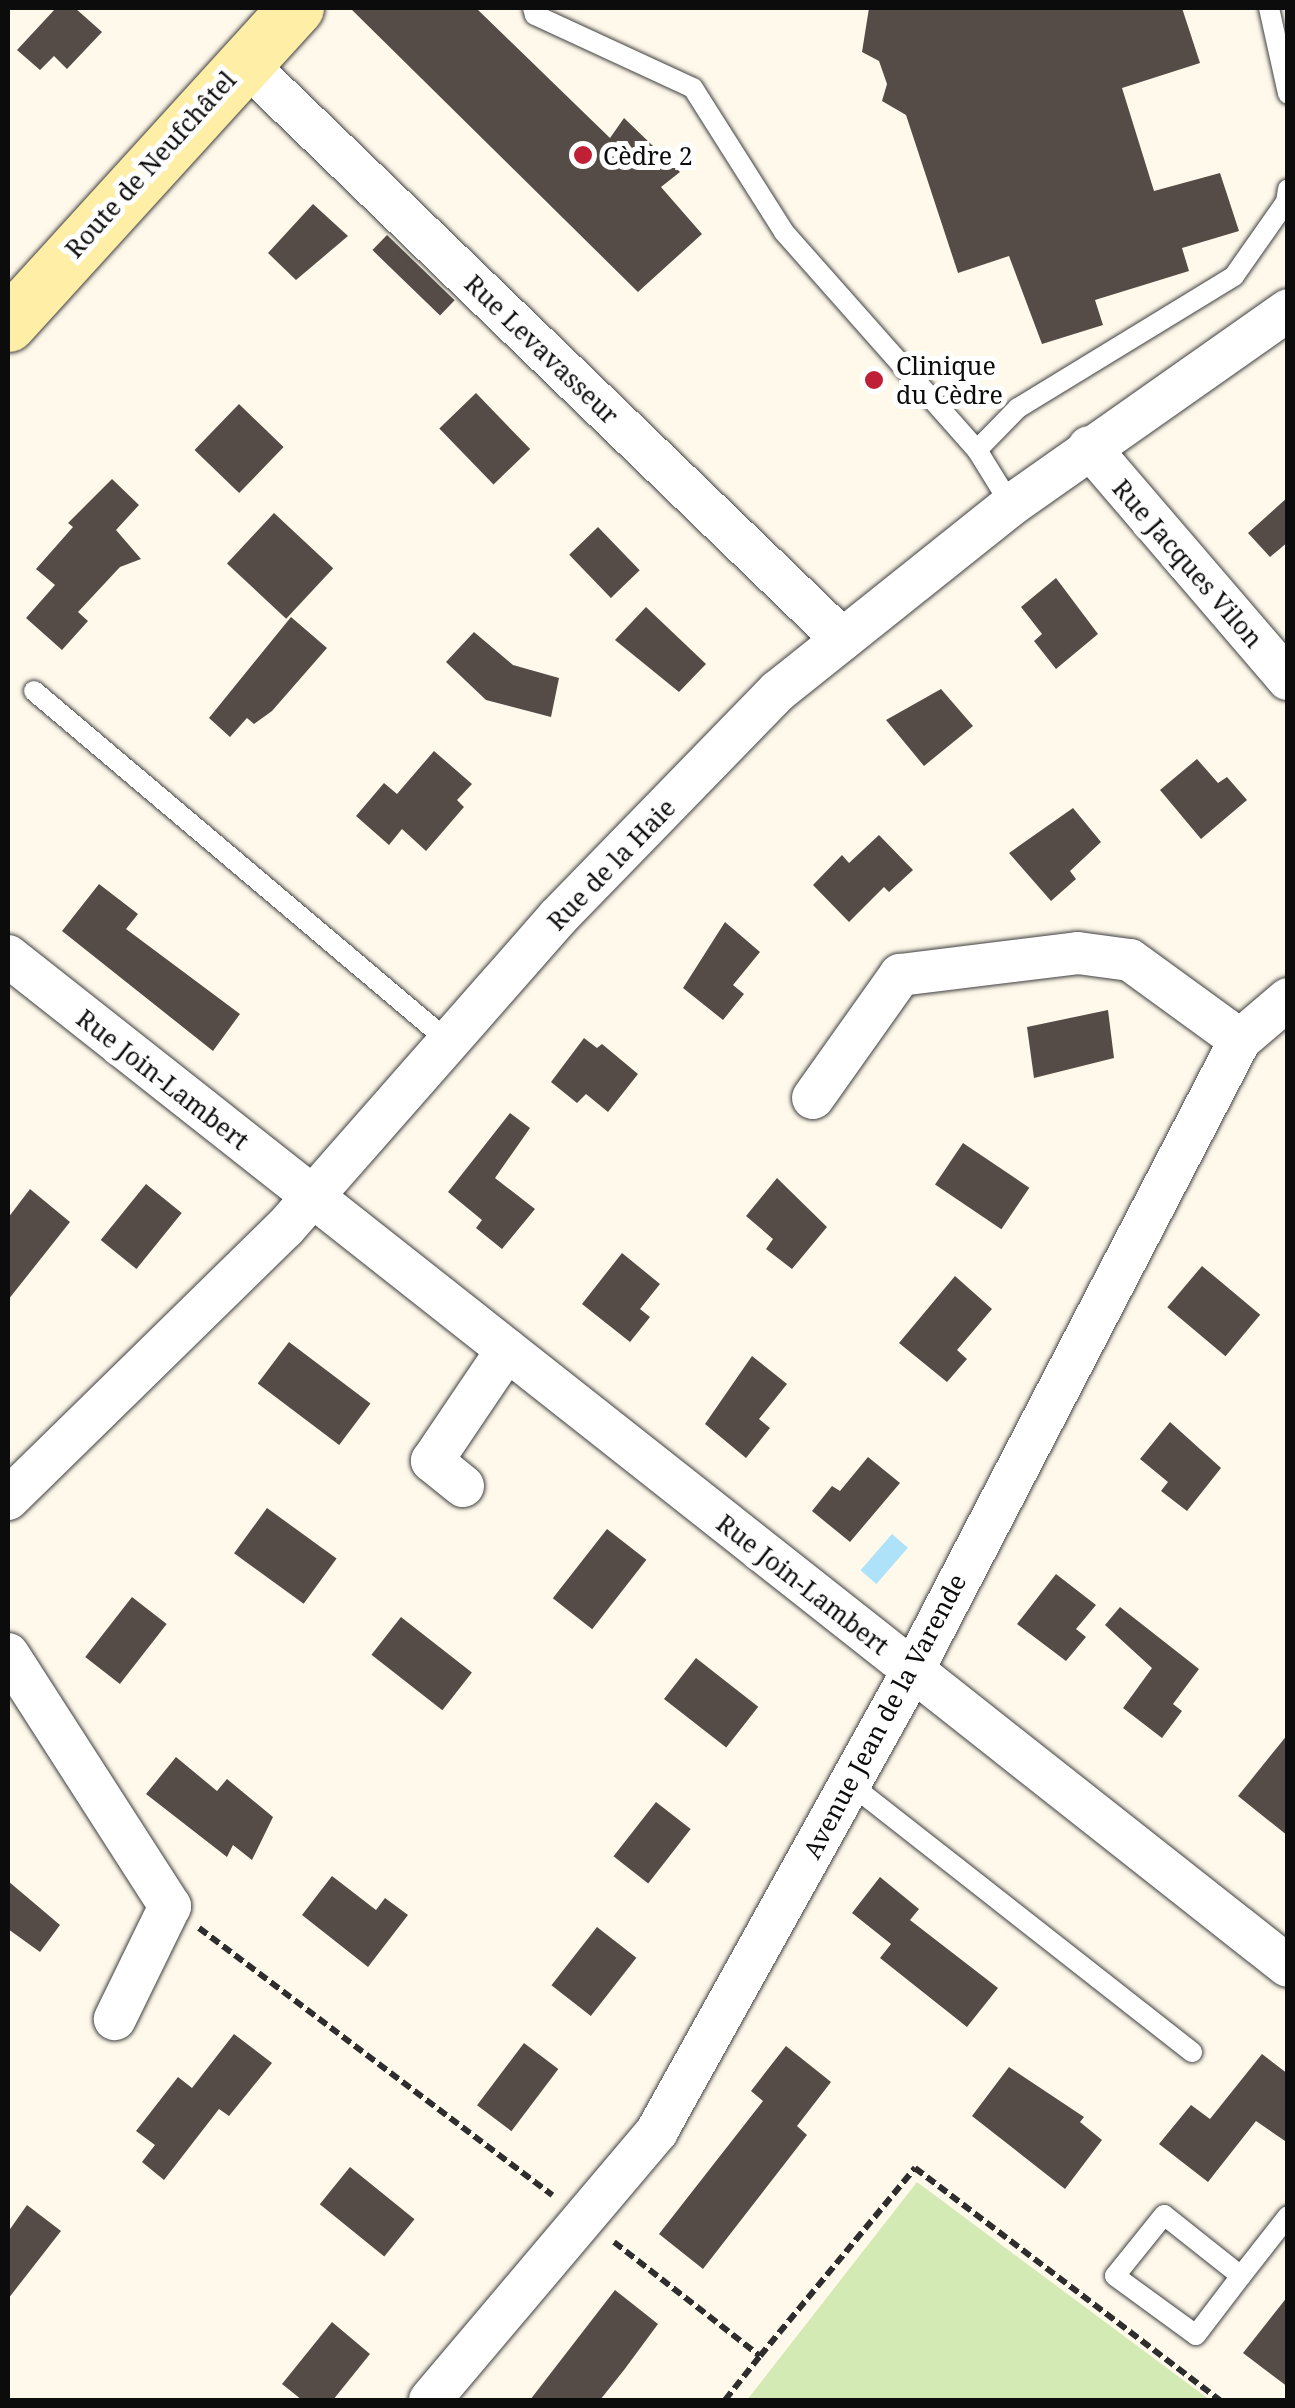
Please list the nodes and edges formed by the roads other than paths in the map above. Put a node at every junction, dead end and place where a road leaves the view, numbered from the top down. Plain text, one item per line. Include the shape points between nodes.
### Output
1 (296, 8) edge
2 (532, 8) edge
3 (1269, 8) edge
4 (242, 60) junction
5 (1288, 94) edge
6 (1288, 189) edge
7 (19, 292) edge
8 (1288, 310) edge
9 (1089, 447) junction
10 (977, 450) junction
11 (1010, 505) junction
12 (842, 639) junction
13 (1288, 678) edge
14 (34, 691) dead end
15 (8, 956) edge
16 (1288, 999) edge
17 (1240, 1040) junction
18 (448, 1042) junction
19 (813, 1098) dead end
20 (312, 1196) junction
21 (507, 1350) junction
22 (462, 1486) dead end
23 (8, 1499) edge
24 (8, 1654) edge
25 (913, 1670) junction
26 (849, 1783) junction
27 (1288, 1966) edge
28 (115, 2019) dead end
29 (1192, 2052) dead end
30 (1288, 2216) edge
31 (1242, 2276) junction
32 (430, 2400) edge

1 - 4 main road, Route de Neufchâtel
2 - 10 lane via 534,15 693,88 784,232
3 - 5 lane
4 - 7 main road, Route de Neufchâtel
4 - 12 street, Rue Levavasseur
6 - 10 lane via 1286,202 1234,276 1018,408
8 - 9 street, Rue de la Haie
9 - 11 street, Rue de la Haie
9 - 13 street, Rue Jacques Vilon
10 - 11 lane
11 - 12 street, Rue de la Haie
12 - 18 street, Rue de la Haie via 778,691
14 - 18 lane
15 - 20 street, Rue Join-Lambert
16 - 17 street, Avenue Jean de la Varende
17 - 19 street via 1130,960 1078,953 900,975
17 - 25 street, Avenue Jean de la Varende
18 - 20 street, Rue de la Haie
20 - 21 street, Rue Join-Lambert
20 - 23 street, Rue de la Haie
21 - 22 street via 432,1461
21 - 25 street, Rue Join-Lambert
24 - 28 street via 170,1906
25 - 26 street, Avenue Jean de la Varende
25 - 27 street, Rue Join-Lambert
26 - 29 lane
26 - 32 street, Avenue Jean de la Varende via 657,2131
30 - 31 lane
31 - 31 lane via 1196,2336 1115,2276 1164,2215

